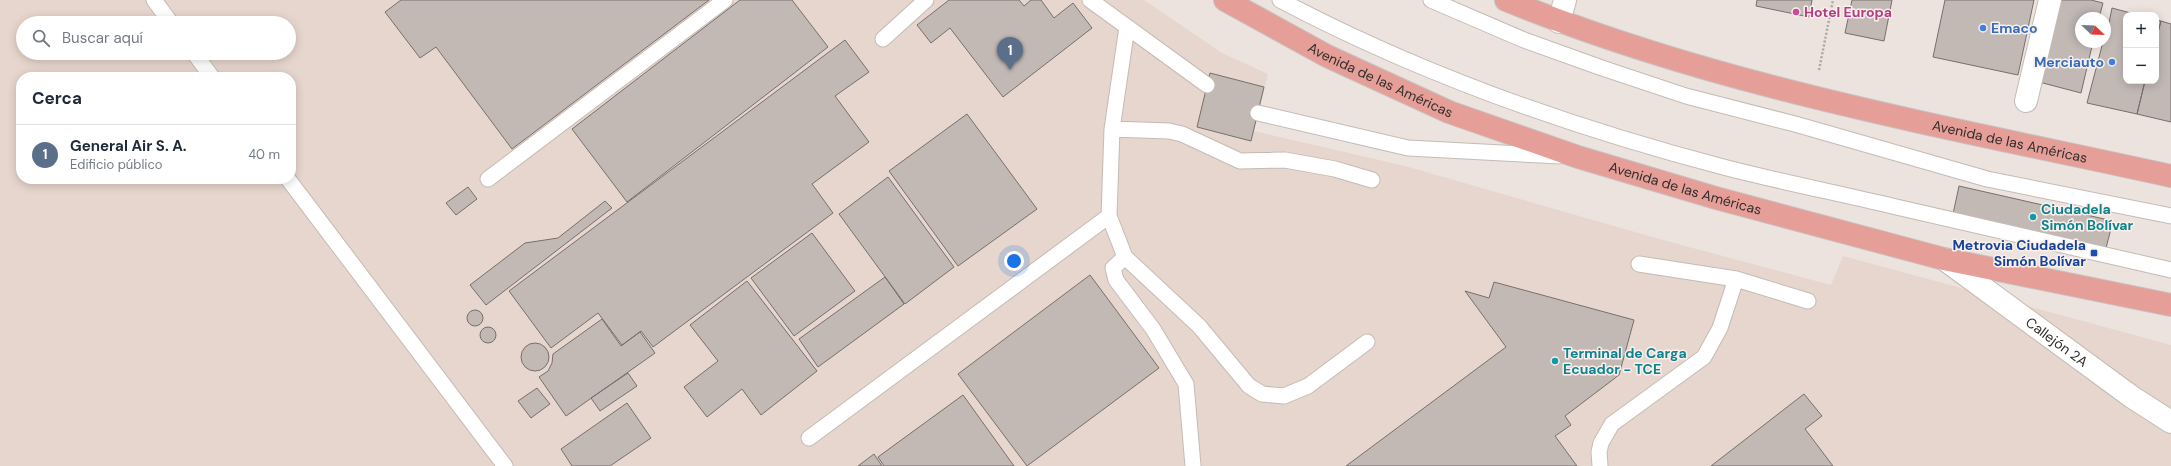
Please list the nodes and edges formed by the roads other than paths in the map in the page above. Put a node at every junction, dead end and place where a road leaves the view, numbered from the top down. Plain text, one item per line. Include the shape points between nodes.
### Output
1 (154, 0) edge
2 (725, 0) edge
3 (926, 0) edge
4 (1090, 0) edge
5 (1225, 0) edge
6 (1280, 0) edge
7 (1431, 0) edge
8 (1506, 0) edge
9 (1565, 0) edge
10 (2050, 0) edge
11 (166, 16) edge
12 (1559, 22) junction
13 (1127, 27) junction
14 (883, 39) dead end
15 (199, 60) edge
16 (208, 72) edge
17 (1206, 85) dead end
18 (2026, 101) dead end
19 (1258, 112) dead end
20 (1112, 129) junction
21 (1578, 158) junction
22 (2171, 176) edge
23 (488, 179) dead end
24 (1372, 180) dead end
25 (292, 184) edge
26 (1109, 216) junction
27 (2171, 216) edge
28 (1125, 257) junction
29 (1944, 259) junction
30 (1639, 264) dead end
31 (2171, 270) edge
32 (1736, 279) junction
33 (1808, 301) dead end
34 (2171, 305) edge
35 (1367, 342) dead end
36 (2171, 422) edge
37 (809, 438) dead end
38 (505, 466) edge
39 (1192, 466) edge
40 (1600, 466) edge

1 - 11 lane
2 - 23 lane
3 - 14 lane
4 - 13 lane
5 - 21 main road, Avenida de las Américas via 1327,56 1449,112
6 - 31 lane, Avenida de las Américas via 1374,46 1465,85 1536,111 1636,142 1728,168
7 - 27 lane via 1524,40 1686,96 1987,179
8 - 12 main road, Avenida de las Américas
9 - 12 street
10 - 18 street
12 - 22 main road, Avenida de las Américas via 1691,64 1814,97
13 - 17 lane
13 - 20 lane
15 - 16 lane
19 - 21 lane via 1408,148
20 - 24 lane via 1169,131 1182,134 1240,161 1285,160 1335,169
20 - 26 lane
21 - 29 main road, Avenida de las Américas
25 - 38 lane
26 - 28 lane
26 - 37 lane
28 - 35 lane via 1199,326 1249,386 1262,394 1284,396 1308,386
28 - 39 lane via 1113,268 1116,280 1153,329 1186,384
29 - 34 main road, Avenida de las Américas
29 - 36 street, Callejón 2A via 2132,397
30 - 32 lane
32 - 33 lane
32 - 40 lane via 1720,328 1704,357 1612,424 1601,443

